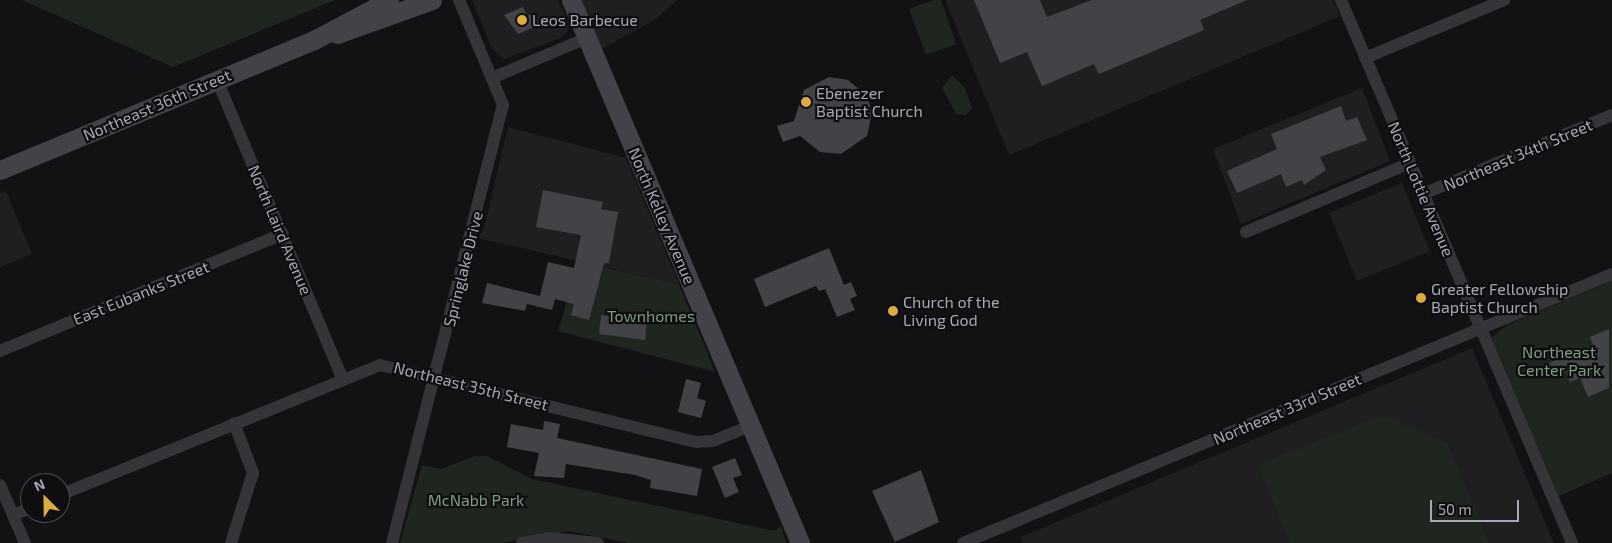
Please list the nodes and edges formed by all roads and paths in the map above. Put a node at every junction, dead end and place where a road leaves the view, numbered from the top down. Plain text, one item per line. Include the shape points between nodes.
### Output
1 (389, 0) edge
2 (432, 0) edge
3 (459, 0) edge
4 (571, 0) edge
5 (1341, 0) edge
6 (1504, 0) edge
7 (587, 38) junction
8 (314, 40) junction
9 (1365, 58) junction
10 (492, 78) junction
11 (217, 80) junction
12 (1612, 115) edge
13 (1410, 163) junction
14 (0, 170) edge
15 (1423, 194) junction
16 (1246, 232) dead end
17 (283, 234) junction
18 (1612, 274) edge
19 (1479, 329) junction
20 (0, 351) edge
21 (436, 378) junction
22 (343, 380) junction
23 (234, 423) junction
24 (750, 426) junction
25 (0, 485) edge
26 (70, 492) edge
27 (20, 512) edge
28 (13, 515) junction
29 (24, 543) edge
30 (231, 543) edge
31 (392, 543) edge
32 (522, 543) edge
33 (598, 543) edge
34 (800, 543) edge
35 (963, 543) edge
36 (1572, 543) edge

1 - 8 main road, Northeast 36th Street
2 - 8 main road, Northeast 36th Street via 364,27
3 - 10 street, Springlake Drive
4 - 7 main road, North Kelley Avenue
5 - 9 street, North Lottie Avenue
6 - 9 street
7 - 10 street
7 - 24 main road, North Kelley Avenue
8 - 11 main road, Northeast 36th Street
9 - 13 street, North Lottie Avenue
10 - 21 street, Springlake Drive via 503,104
11 - 14 main road, Northeast 36th Street
11 - 17 street, North Laird Avenue
12 - 15 street, Northeast 34th Street
13 - 15 street, North Lottie Avenue
13 - 16 street
15 - 19 street, North Lottie Avenue
17 - 20 street, East Eubanks Street
17 - 22 street, North Laird Avenue
18 - 19 street, Northeast 33rd Street
19 - 35 street, Northeast 33rd Street
19 - 36 street, North Lottie Avenue
21 - 22 street, Northeast 35th Street via 380,365
21 - 24 street, Northeast 35th Street via 697,442 713,441
21 - 31 street, Springlake Drive
22 - 23 street, Northeast 35th Street
23 - 26 street, Northeast 35th Street
23 - 30 street via 253,473
24 - 34 main road, North Kelley Avenue
25 - 28 street
27 - 28 street
28 - 29 street
32 - 33 street via 550,538

